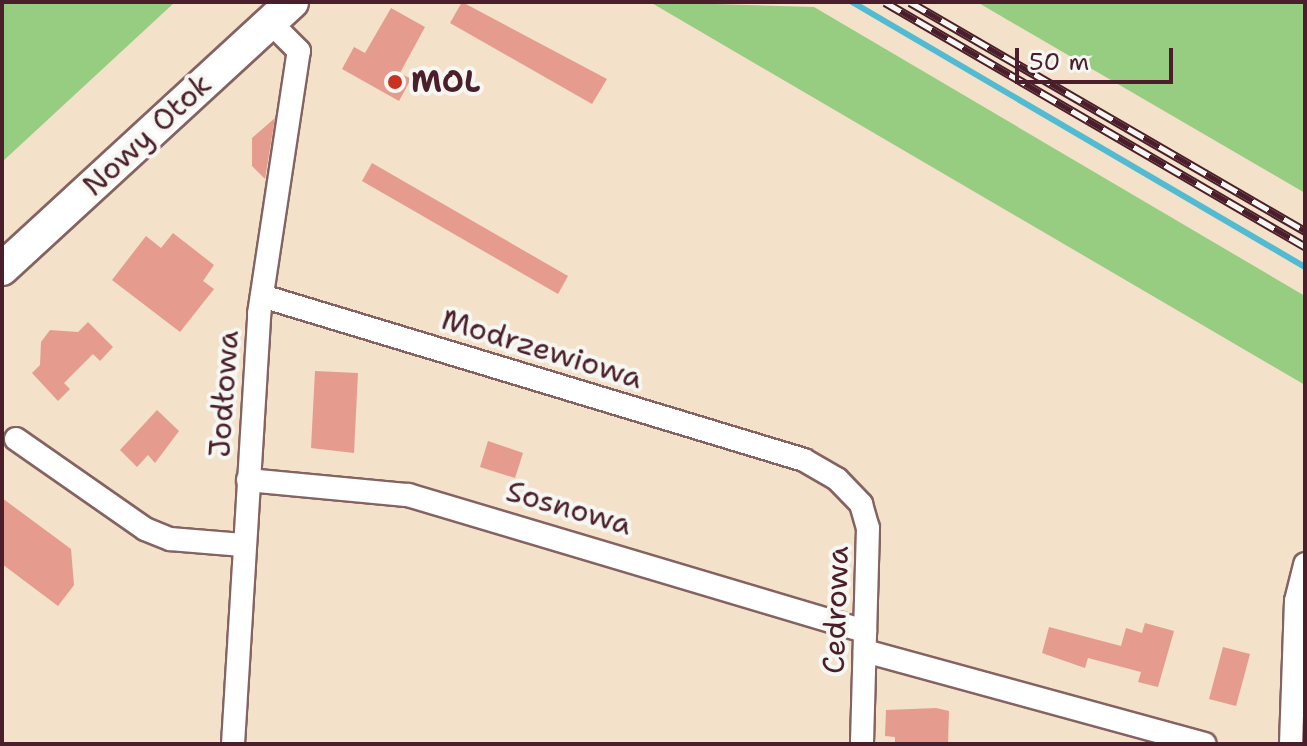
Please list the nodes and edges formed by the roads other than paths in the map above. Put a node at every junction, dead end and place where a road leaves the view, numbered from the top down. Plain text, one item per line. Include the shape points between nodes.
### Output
1 (281, 12) edge
2 (2, 269) edge
3 (262, 296) junction
4 (16, 439) dead end
5 (804, 460) joint
6 (248, 480) junction
7 (243, 545) junction
8 (1305, 564) edge
9 (865, 641) junction
10 (233, 744) edge
11 (862, 744) edge
12 (1205, 744) edge
13 (1291, 744) edge

1 - 2 main road, Nowy Otok
1 - 3 street, Jodłowa via 299,51
3 - 5 street, Modrzewiowa
3 - 6 street, Jodłowa
4 - 7 street via 145,529 170,539
5 - 9 street, Cedrowa via 837,479 861,504 870,552
6 - 7 street, Jodłowa
6 - 9 street, Sosnowa via 408,495
7 - 10 street, Jodłowa
8 - 13 street via 1296,601
9 - 11 street, Cedrowa
9 - 12 street, Sosnowa

